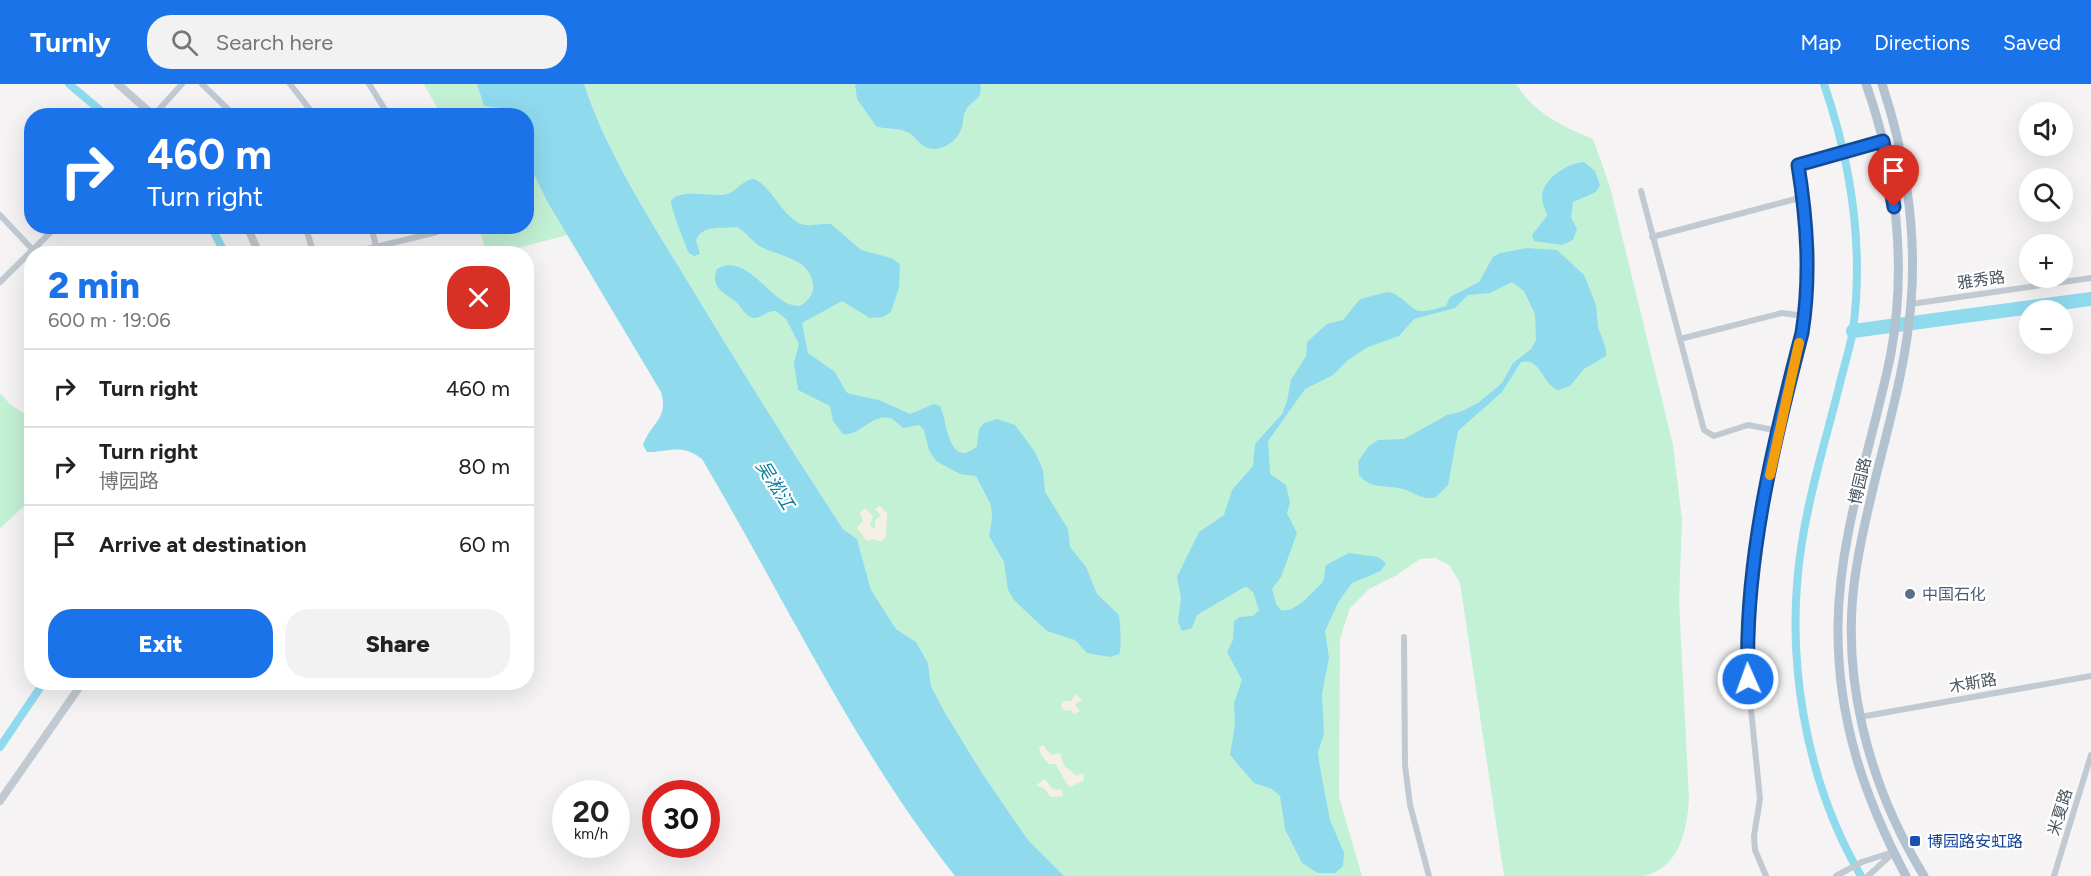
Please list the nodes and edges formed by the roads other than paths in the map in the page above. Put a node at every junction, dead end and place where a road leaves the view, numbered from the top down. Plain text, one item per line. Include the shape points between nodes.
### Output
1 (118, 84) edge
2 (182, 84) edge
3 (202, 84) edge
4 (291, 84) edge
5 (369, 84) edge
6 (1866, 84) edge
7 (1882, 84) edge
8 (146, 108) edge
9 (160, 108) edge
10 (227, 108) edge
11 (309, 108) edge
12 (384, 108) edge
13 (1883, 141) junction
14 (1641, 191) dead end
15 (1803, 197) junction
16 (0, 215) edge
17 (49, 234) edge
18 (373, 234) edge
19 (428, 234) edge
20 (1652, 237) junction
21 (29, 246) edge
22 (37, 246) edge
23 (376, 246) joint
24 (24, 259) edge
25 (2091, 278) edge
26 (0, 282) edge
27 (1911, 304) junction
28 (1804, 316) junction
29 (1680, 339) junction
30 (1779, 432) junction
31 (1404, 637) dead end
32 (2091, 676) edge
33 (76, 690) edge
34 (1860, 717) junction
35 (2091, 755) edge
36 (0, 801) edge
37 (1893, 852) junction
38 (1429, 876) edge
39 (1766, 876) edge
40 (1836, 876) edge
41 (1868, 876) edge
42 (1906, 876) edge
43 (1924, 876) edge
44 (2054, 876) edge

1 - 8 street
2 - 9 street
3 - 10 street
4 - 11 street
5 - 12 street
6 - 13 main road, 博园路
7 - 27 main road, 博园路 via 1908,199
13 - 15 street via 1798,165
13 - 37 main road, 博园路 via 1897,245 1897,307 1891,352 1842,565 1838,623 1842,698 1849,733 1860,774
14 - 20 street
15 - 20 street
15 - 28 street via 1808,274
16 - 21 street
17 - 22 street
18 - 23 street
19 - 23 street
20 - 29 street
24 - 26 street
25 - 27 street, 雅秀路
27 - 34 main road, 博园路 via 1857,564 1852,643
28 - 29 street via 1782,314
28 - 30 street
29 - 30 street via 1704,430 1714,435 1753,425
30 - 39 street via 1753,556 1747,632 1760,799 1755,850
31 - 38 street via 1405,765 1410,805
32 - 34 street, 木斯路
33 - 36 street
34 - 43 main road, 博园路 via 1886,804
35 - 44 street, 米夏路
37 - 40 street
37 - 41 street
37 - 42 main road, 博园路

